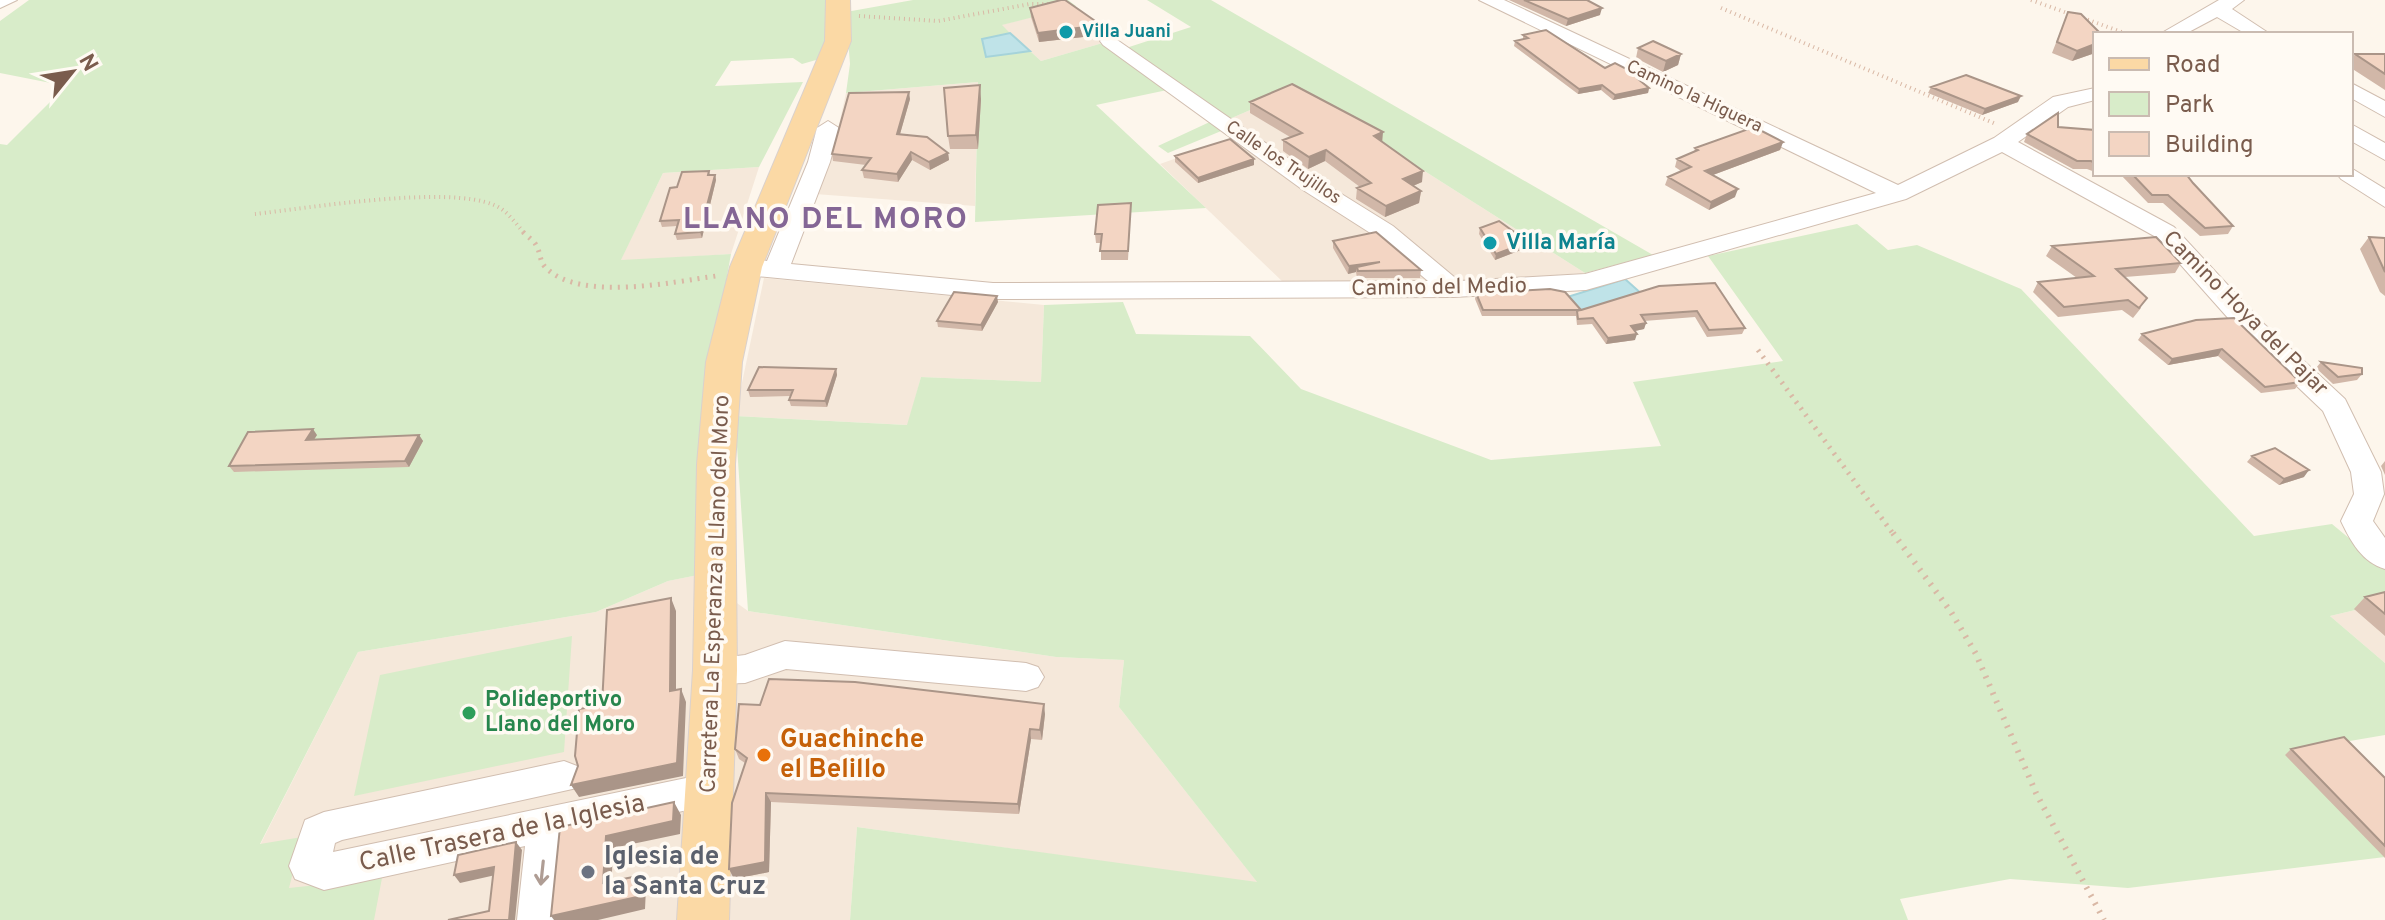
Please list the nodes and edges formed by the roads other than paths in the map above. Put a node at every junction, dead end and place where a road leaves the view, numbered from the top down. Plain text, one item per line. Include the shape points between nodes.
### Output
1 (7, 0) edge
2 (1489, 0) edge
3 (0, 2) edge
4 (2226, 4) edge
5 (838, 9) edge
6 (2174, 32) edge
7 (2258, 32) edge
8 (1110, 41) dead end
9 (2353, 90) edge
10 (2093, 94) edge
11 (2385, 110) edge
12 (828, 128) dead end
13 (2353, 132) edge
14 (2002, 143) junction
15 (2385, 153) edge
16 (2352, 176) edge
17 (1898, 194) junction
18 (2385, 200) edge
19 (756, 270) junction
20 (1453, 289) junction
21 (2385, 557) edge
22 (715, 670) junction
23 (1026, 677) dead end
24 (564, 777) dead end
25 (710, 789) junction
26 (547, 826) junction
27 (537, 920) edge
28 (703, 920) edge

1 - 3 street
2 - 17 street, Camino la Higuera
4 - 6 street
4 - 7 street
5 - 19 main road, Carretera La Esperanza a Llano del Moro via 838,41 787,160
8 - 20 street, Calle los Trujillos via 1286,168 1384,231
9 - 11 street
10 - 14 street, Camino del Medio via 2061,102
12 - 19 street via 819,162
13 - 15 street
14 - 17 street, Camino del Medio
14 - 21 street, Camino Hoya del Pajar via 2165,232 2254,330 2335,406 2366,472 2369,494 2357,521 2365,538
16 - 18 street
17 - 20 street, Camino del Medio via 1586,282
19 - 20 street, Camino del Medio via 993,291
19 - 22 main road, Carretera La Esperanza a Llano del Moro via 724,362 716,464
22 - 23 street via 745,669 785,655
22 - 25 main road, Carretera La Esperanza a Llano del Moro
24 - 26 street, Calle Trasera de la Iglesia via 338,824 319,832 309,866 324,872
25 - 26 street, Calle Trasera de la Iglesia
25 - 28 main road, Carretera La Esperanza a Llano del Moro
26 -> 27 street

